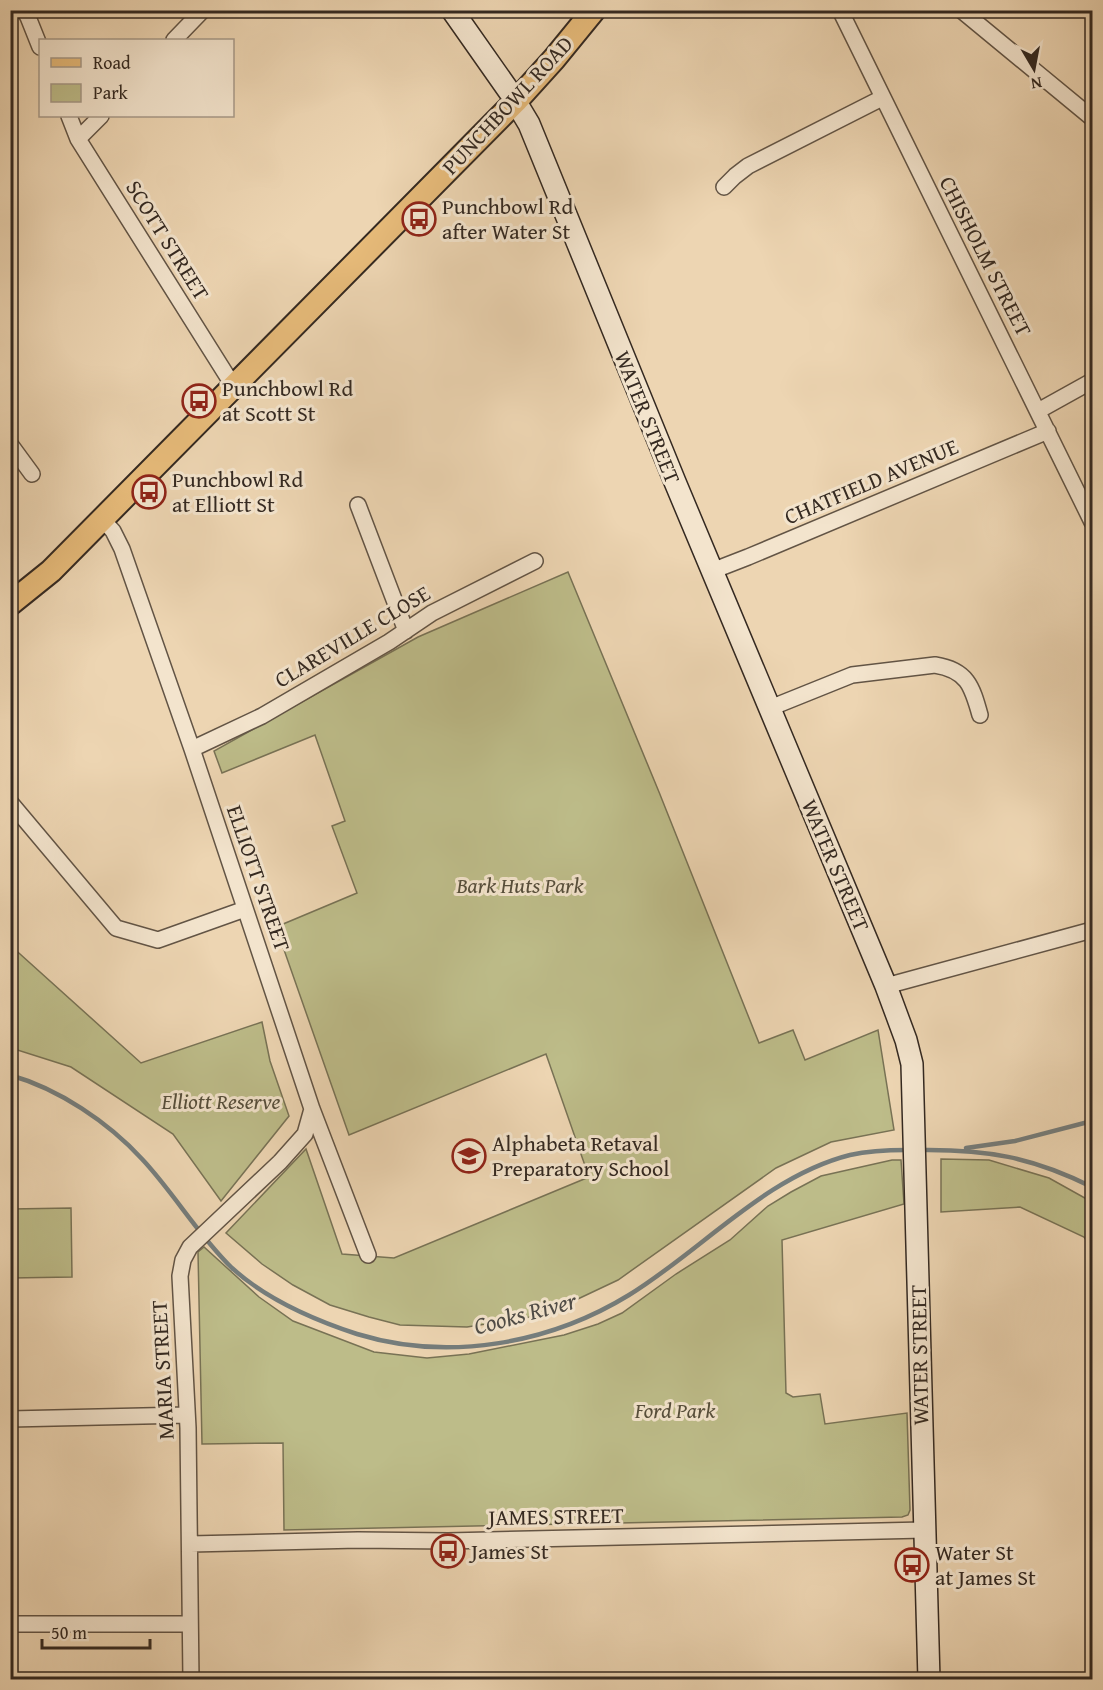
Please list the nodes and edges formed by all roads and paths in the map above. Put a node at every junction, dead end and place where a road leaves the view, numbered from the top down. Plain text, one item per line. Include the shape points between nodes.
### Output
1 (24, 10) edge
2 (203, 10) edge
3 (452, 10) edge
4 (594, 10) edge
5 (840, 10) edge
6 (961, 10) edge
7 (175, 39) edge
8 (39, 45) edge
9 (882, 98) junction
10 (516, 101) junction
11 (69, 117) edge
12 (100, 117) edge
13 (1092, 118) edge
14 (78, 139) junction
15 (724, 188) dead end
16 (1092, 381) edge
17 (234, 387) junction
18 (1038, 411) junction
19 (1048, 431) junction
20 (10, 444) edge
21 (32, 474) dead end
22 (358, 506) dead end
23 (102, 519) junction
24 (1092, 522) edge
25 (535, 561) dead end
26 (712, 570) junction
27 (10, 604) edge
28 (406, 630) junction
29 (770, 708) junction
30 (980, 715) dead end
31 (192, 750) junction
32 (10, 802) edge
33 (245, 909) junction
34 (1092, 930) edge
35 (886, 986) junction
36 (312, 1110) junction
37 (368, 1255) dead end
38 (187, 1415) junction
39 (10, 1419) edge
40 (924, 1530) junction
41 (190, 1544) junction
42 (10, 1624) edge
43 (190, 1624) junction
44 (191, 1680) edge
45 (929, 1680) edge

1 - 8 street
2 - 7 street
3 - 10 main road, WATER STREET
4 - 10 main road, PUNCHBOWL ROAD
5 - 9 street, CHISHOLM STREET
6 - 13 street
9 - 15 street via 748,166
9 - 18 street, CHISHOLM STREET
10 - 17 main road, PUNCHBOWL ROAD
10 - 26 main road, WATER STREET via 529,124
11 - 14 street, SCOTT STREET
12 - 14 street
14 - 17 street, SCOTT STREET
16 - 18 street
17 - 23 main road, PUNCHBOWL ROAD
18 - 19 street, CHISHOLM STREET
19 - 24 street, CHISHOLM STREET
19 - 26 street, CHATFIELD AVENUE
20 - 21 street
22 - 28 street
23 - 27 main road, PUNCHBOWL ROAD via 51,571
23 - 31 street, ELLIOTT STREET via 122,549
25 - 28 street, CLAREVILLE CLOSE
26 - 29 main road, WATER STREET
28 - 31 street, CLAREVILLE CLOSE via 262,716
29 - 30 street via 852,675 935,665 961,673
29 - 35 main road, WATER STREET
31 - 33 street, ELLIOTT STREET
32 - 33 street via 116,928 158,940
33 - 36 street, ELLIOTT STREET
34 - 35 street
35 - 40 main road, WATER STREET via 912,1064
36 - 37 street, ELLIOTT STREET
36 - 38 street, MARIA STREET via 305,1134 190,1247 183,1260 180,1276
38 - 39 street
38 - 41 street, MARIA STREET
40 - 41 street, JAMES STREET
40 - 45 main road, WATER STREET
41 - 43 street, MARIA STREET
42 - 43 street
43 - 44 street, MARIA STREET

